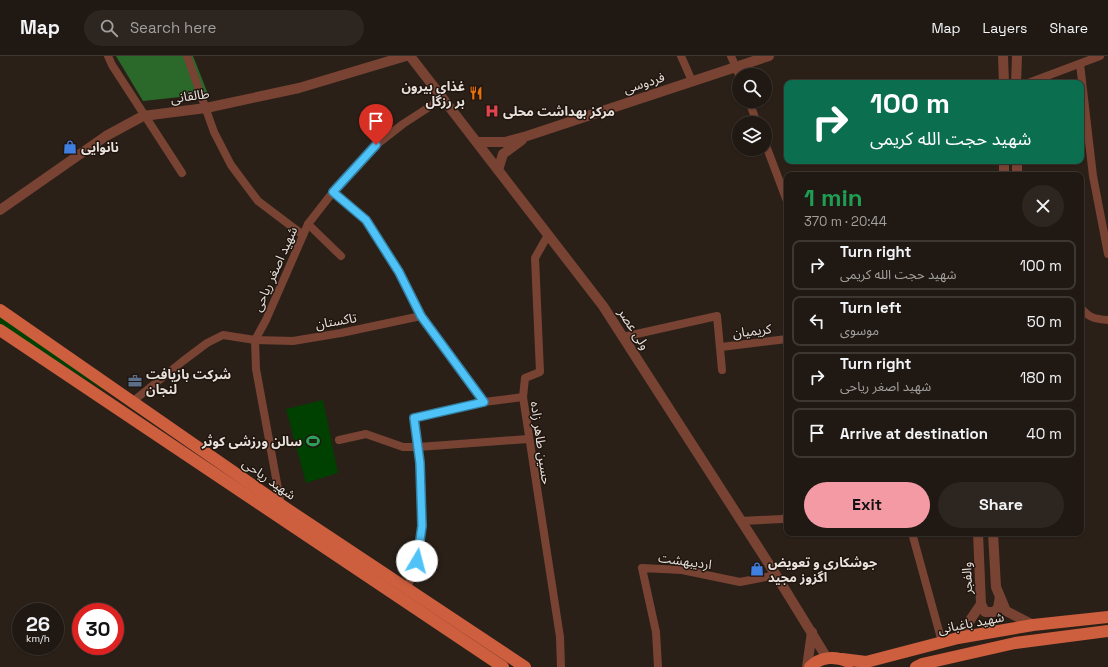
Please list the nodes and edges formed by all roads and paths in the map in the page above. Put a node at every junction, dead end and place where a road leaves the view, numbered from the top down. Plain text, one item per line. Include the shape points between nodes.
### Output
1 (108, 56) edge
2 (187, 56) edge
3 (406, 56) edge
4 (410, 56) edge
5 (681, 56) edge
6 (731, 56) edge
7 (770, 56) edge
8 (1003, 56) edge
9 (1017, 56) edge
10 (1100, 56) edge
11 (1080, 64) junction
12 (736, 68) edge
13 (744, 68) edge
14 (732, 72) edge
15 (1004, 80) edge
16 (1016, 80) edge
17 (1036, 80) edge
18 (1082, 80) edge
19 (692, 81) junction
20 (443, 98) junction
21 (1084, 98) edge
22 (206, 108) junction
23 (143, 116) junction
24 (527, 136) junction
25 (477, 142) junction
26 (770, 156) edge
27 (498, 170) junction
28 (182, 173) dead end
29 (333, 192) junction
30 (784, 193) edge
31 (0, 210) edge
32 (308, 224) junction
33 (303, 235) junction
34 (548, 235) junction
35 (1108, 254) edge
36 (341, 256) dead end
37 (0, 310) edge
38 (1084, 311) edge
39 (421, 316) junction
40 (1108, 320) edge
41 (0, 330) edge
42 (623, 337) junction
43 (784, 339) edge
44 (256, 340) junction
45 (721, 346) junction
46 (722, 370) dead end
47 (523, 397) junction
48 (132, 402) junction
49 (484, 402) junction
50 (528, 439) junction
51 (339, 440) dead end
52 (418, 447) junction
53 (281, 505) junction
54 (784, 518) edge
55 (742, 521) junction
56 (913, 536) edge
57 (978, 536) edge
58 (993, 536) edge
59 (776, 575) junction
60 (406, 588) junction
61 (1000, 597) junction
62 (981, 604) junction
63 (1108, 617) edge
64 (1033, 625) junction
65 (1108, 631) edge
66 (812, 632) junction
67 (958, 638) junction
68 (942, 642) junction
69 (827, 658) junction
70 (842, 659) junction
71 (503, 667) edge
72 (525, 667) edge
73 (561, 667) edge
74 (658, 667) edge
75 (807, 667) edge
76 (810, 667) edge
77 (854, 667) edge
78 (916, 667) edge

1 - 23 street
2 - 22 street
3 - 22 street, طالقانی via 299,88
4 - 20 street, ولی عصر
5 - 19 street
6 - 12 street
7 - 13 street, فردوسی
8 - 15 street
9 - 16 street
10 - 11 street
11 - 17 street
11 - 18 street
14 - 19 street, فردوسی
19 - 24 street, فردوسی
20 - 25 street, ولی عصر
20 - 29 street, شهید اصغر ریاحی via 376,145
21 - 35 street via 1093,176
22 - 23 street, طالقانی
22 - 33 street via 214,132 245,185 258,201
23 - 28 street
23 - 31 street, طالقانی via 106,136
24 - 25 street, فردوسی via 506,142
24 - 27 street, فردوسی via 503,154
25 - 27 street, ولی عصر
26 - 30 street
27 - 34 street, ولی عصر
29 - 32 street, شهید اصغر ریاحی
29 - 39 street via 366,220 399,272
32 - 33 street, شهید اصغر ریاحی
32 - 36 street
33 - 44 street, شهید اصغر ریاحی
34 - 42 street, ولی عصر via 604,306
34 - 47 street, حسین طاهر زاده via 536,258 540,372 525,378
37 - 48 main road, شهید ریاحی
38 - 40 street via 1088,316
39 - 44 street, تاکستان via 293,341
39 - 49 street
41 - 71 main road, شهید ریاحی
42 - 45 street via 717,316
42 - 55 street, ولی عصر
43 - 45 street, کریمیان
44 - 48 street, تاکستان via 223,335 183,361
44 - 53 street, شهید اصغر ریاحی via 256,369
45 - 46 street
47 - 49 street
47 - 50 street, حسین طاهر زاده
48 - 53 main road, شهید ریاحی
49 - 52 street via 414,418
50 - 52 street
50 - 73 street, حسین طاهر زاده via 560,637
51 - 52 street via 366,434 403,447
52 - 60 street via 422,526 417,561
53 - 60 main road, شهید ریاحی
54 - 55 street
55 - 59 street, ولی عصر
56 - 68 street
57 - 62 street, والفجر
58 - 61 street via 996,587
59 - 66 street, ولی عصر
59 - 74 street, اردیبهشت via 740,582 682,570 642,568 656,632
60 - 72 main road, شهید ریاحی
61 - 62 street via 998,608 994,612 985,612
61 - 64 street via 1006,611
62 - 67 street, والفجر
63 - 64 main road, شهید باغبانی
64 - 67 main road, شهید باغبانی
65 - 78 main road via 1015,643
66 - 69 street, ولی عصر
66 - 75 street
67 - 68 main road, شهید باغبانی
68 - 70 main road, شهید باغبانی via 866,662
69 - 70 main road, شهید باغبانی
69 - 76 main road
70 - 77 main road

